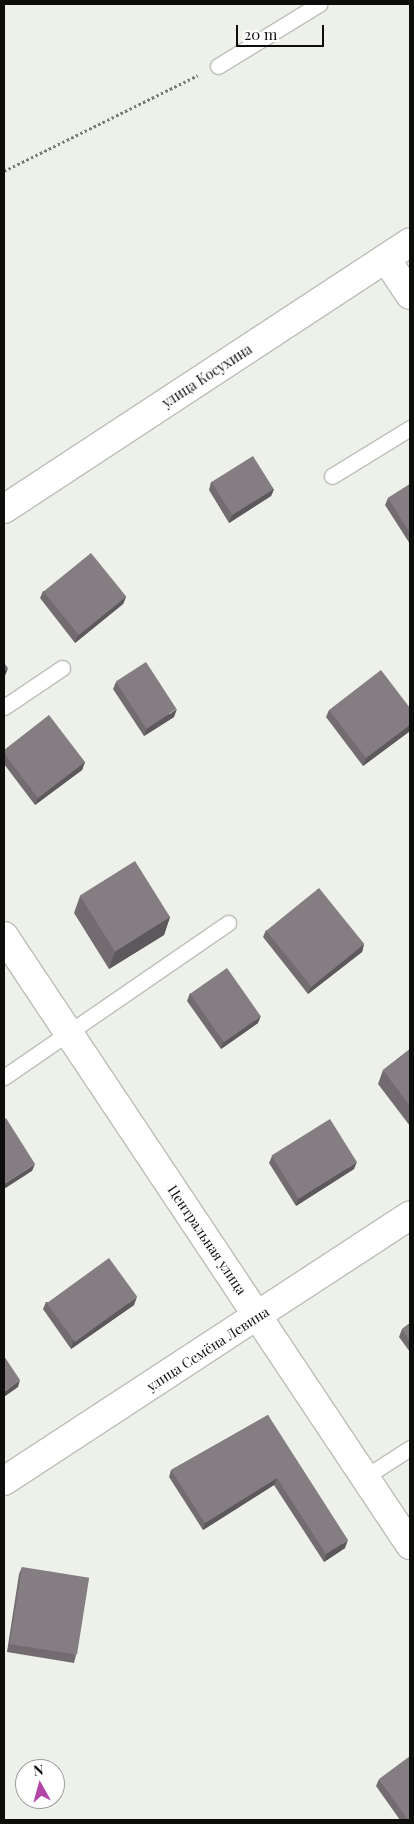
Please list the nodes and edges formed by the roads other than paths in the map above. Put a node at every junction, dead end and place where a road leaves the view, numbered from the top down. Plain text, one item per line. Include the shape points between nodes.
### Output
1 (319, 4) edge
2 (218, 66) road end
3 (410, 242) edge
4 (386, 259) junction
5 (410, 295) edge
6 (410, 428) edge
7 (332, 476) dead end
8 (4, 509) edge
9 (62, 668) dead end
10 (4, 707) edge
11 (228, 922) dead end
12 (4, 936) edge
13 (68, 1033) junction
14 (4, 1077) edge
15 (410, 1215) edge
16 (258, 1317) junction
17 (410, 1448) edge
18 (365, 1477) junction
19 (4, 1481) edge
20 (410, 1545) edge

1 - 2 lane
3 - 4 street, улица Косухина
4 - 5 street
4 - 8 street, улица Косухина
6 - 7 lane
9 - 10 lane
11 - 13 lane
12 - 13 street, Центральная улица
13 - 14 lane
13 - 16 street, Центральная улица
15 - 16 street, улица Семёна Левина
16 - 18 street, Центральная улица
16 - 19 street, улица Семёна Левина
17 - 18 lane
18 - 20 street, Центральная улица

